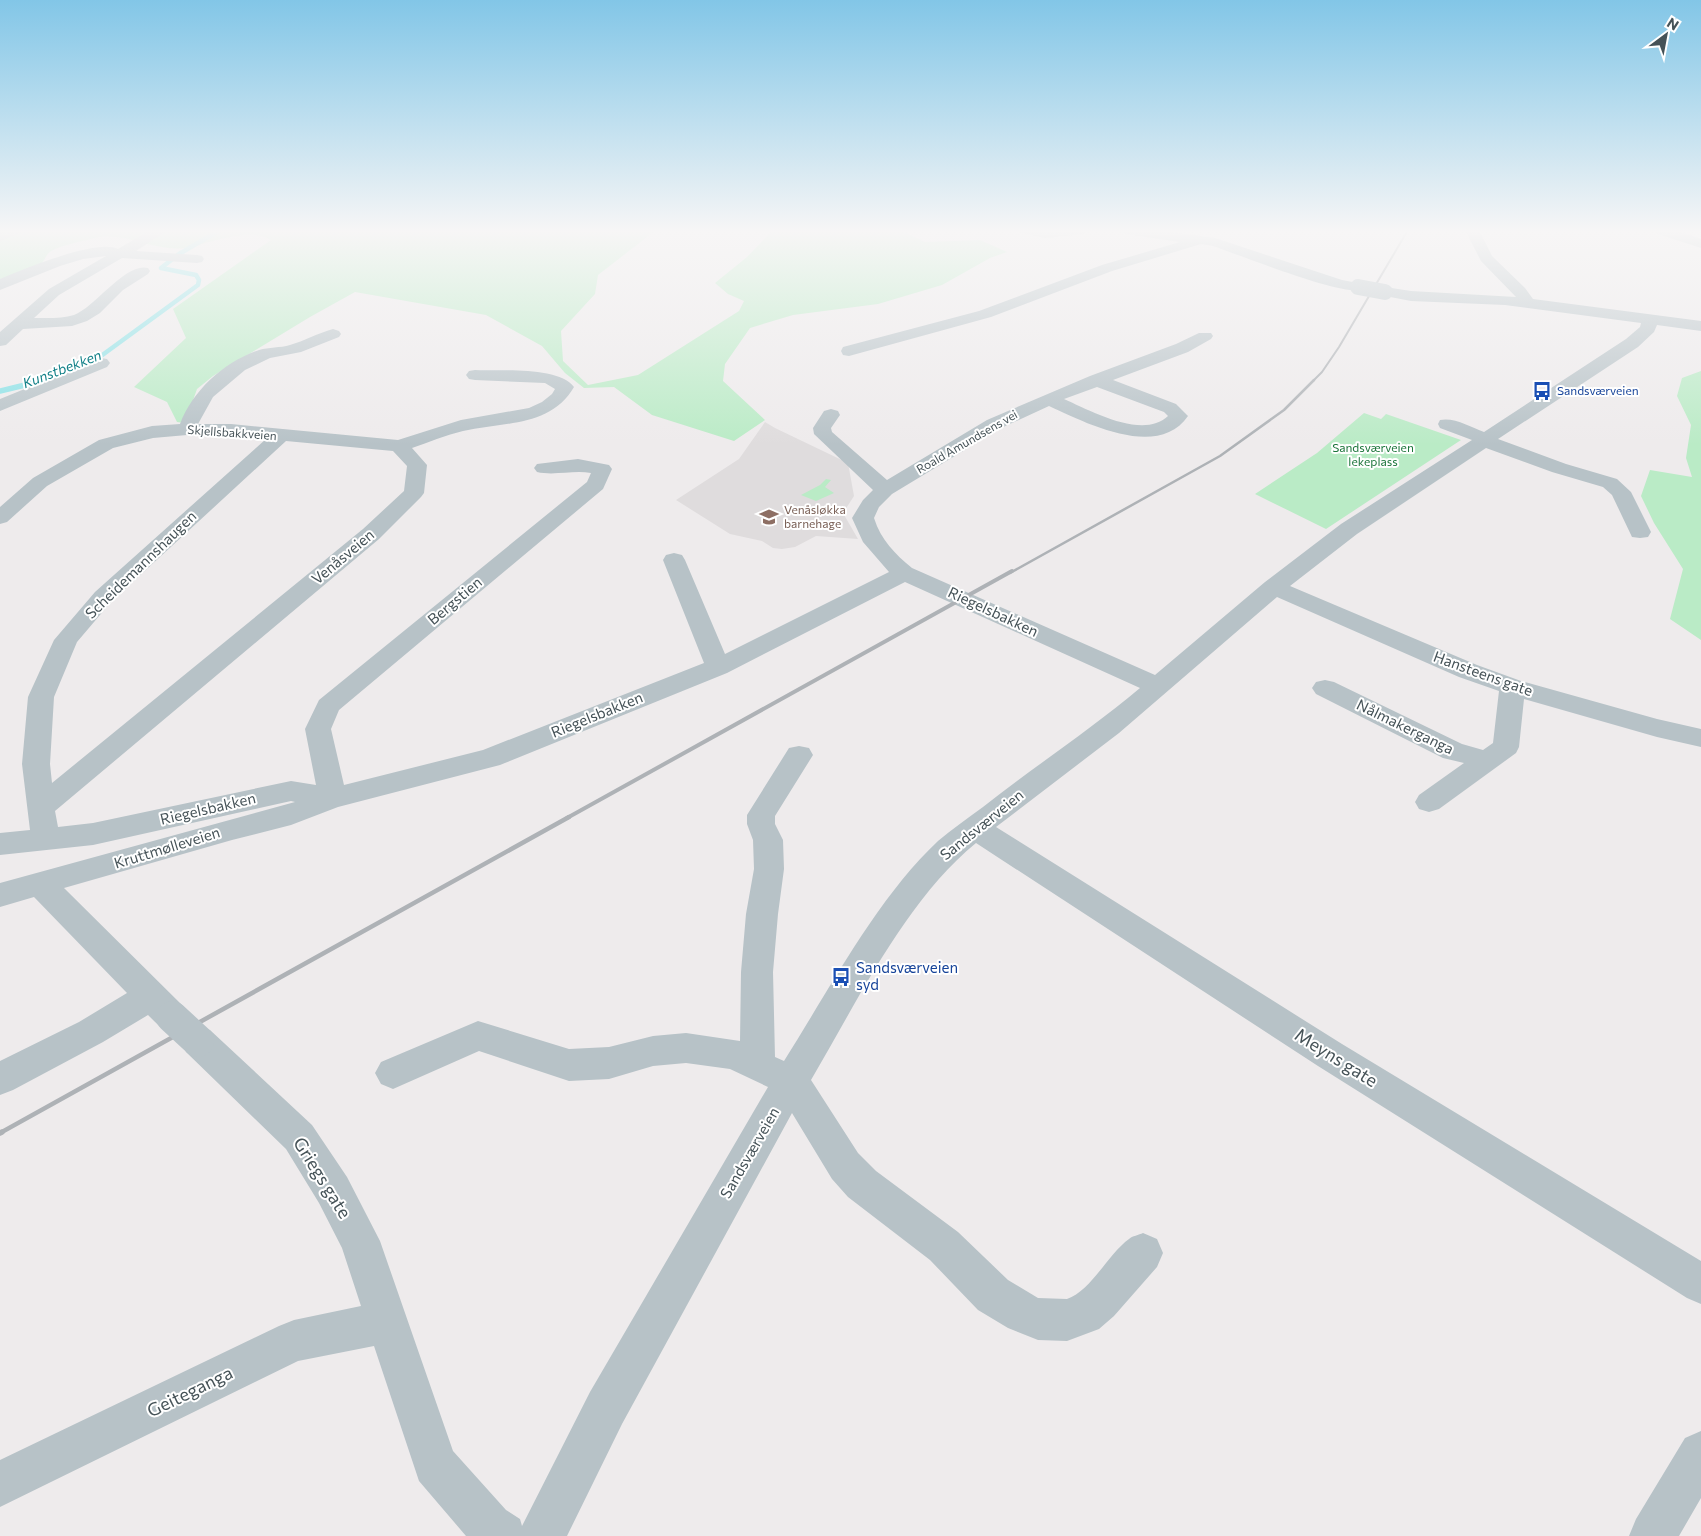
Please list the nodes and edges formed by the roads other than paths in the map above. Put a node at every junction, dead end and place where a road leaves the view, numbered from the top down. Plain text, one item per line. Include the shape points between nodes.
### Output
1 (43, 302) edge
2 (102, 302) edge
3 (1018, 302) edge
4 (1511, 302) edge
5 (1528, 303) joint
6 (72, 320) junction
7 (1650, 321) junction
8 (18, 324) junction
9 (1701, 326) edge
10 (333, 334) dead end
11 (1205, 336) dead end
12 (70, 337) dead end
13 (0, 341) edge
14 (849, 352) dead end
15 (101, 363) dead end
16 (475, 375) dead end
17 (1096, 380) junction
18 (1049, 399) junction
19 (0, 406) edge
20 (831, 415) dead end
21 (1446, 424) dead end
22 (187, 429) junction
23 (280, 436) junction
24 (1486, 440) junction
25 (399, 446) junction
26 (544, 468) dead end
27 (885, 490) junction
28 (0, 518) edge
29 (1640, 532) dead end
30 (674, 560) dead end
31 (904, 573) junction
32 (1273, 587) junction
33 (718, 667) junction
34 (1158, 686) junction
35 (1512, 687) junction
36 (1325, 688) dead end
37 (1701, 738) edge
38 (799, 755) dead end
39 (1486, 760) junction
40 (333, 798) junction
41 (1429, 802) dead end
42 (40, 808) junction
43 (975, 828) junction
44 (46, 839) junction
45 (0, 844) edge
46 (41, 885) junction
47 (0, 895) edge
48 (161, 1007) junction
49 (758, 1066) junction
50 (393, 1073) dead end
51 (0, 1079) edge
52 (792, 1082) junction
53 (1143, 1253) dead end
54 (1701, 1284) edge
55 (388, 1322) junction
56 (1701, 1454) edge
57 (0, 1484) edge
58 (503, 1536) edge
59 (542, 1536) edge
60 (1653, 1536) edge

1 - 8 street
2 - 6 street via 89,314
3 - 14 street
4 - 5 street, bridge
5 - 7 street
6 - 8 street
6 - 12 street via 78,327
7 - 9 street
7 - 24 street, Sandsværveien via 1648,330 1632,343
8 - 13 street
10 - 22 street via 290,350 266,354 231,372 211,388 191,412
11 - 17 street, Roald Amundsens vei via 1182,348
15 - 19 street
16 - 25 street via 549,378 565,387 564,393 524,416 461,426
17 - 18 street, Roald Amundsens vei
17 - 18 street via 1170,408 1179,416 1161,430 1136,430 1092,418
18 - 27 street, Roald Amundsens vei via 994,424
20 - 27 street via 822,428 823,434
21 - 24 street
22 - 23 street, Skjellsbakkveien
22 - 28 street, Skjellsbakkveien via 152,432 106,444 40,482
23 - 25 street, Skjellsbakkveien
23 - 42 street, Scheidemannshaugen via 103,597 66,640 41,697 36,764
24 - 29 street via 1559,468 1610,483 1621,492
24 - 32 street, Sandsværveien via 1349,530
25 - 42 street, Venåsveien via 418,464 414,493 371,534
26 - 40 street, Bergstien via 578,465 602,469 596,485 328,706 318,729
27 - 31 street, Roald Amundsens vei via 870,504 863,518 867,532 887,558
30 - 33 street
31 - 33 street, Riegelsbakken
31 - 34 street, Riegelsbakken
32 - 34 street, Sandsværveien
32 - 35 street, Hansteens gate
33 - 40 street, Riegelsbakken via 490,758
34 - 43 street, Sandsværveien via 1075,754
35 - 37 street, Hansteens gate
35 - 39 street via 1506,747
36 - 39 street, Nålmakerganga via 1453,751
38 - 49 street via 761,815 768,840 769,869 757,972
39 - 41 street
40 - 44 street, Riegelsbakken via 291,791 128,828
40 - 46 street, Kruttmølleveien via 291,814 232,828
42 - 44 street
43 - 52 street, Sandsværveien via 928,870 899,906
43 - 54 street, Meyns gate via 1330,1055
44 - 45 street, Riegelsbakken
46 - 47 street, Kruttmølleveien
46 - 48 street, Griegs gate
48 - 51 street via 91,1032
48 - 55 street, Griegs gate, bridge via 299,1137 333,1190 360,1241
49 - 50 street via 734,1054 686,1048 653,1051 609,1064 569,1065 478,1036
49 - 52 street
52 - 53 street via 845,1166 862,1184 944,1246 993,1295 1023,1313 1051,1320 1067,1320 1084,1314
52 - 59 street, Sandsværveien via 606,1408
55 - 57 street, Geiteganga via 294,1342
55 - 58 street, Griegs gate via 434,1465 489,1527
56 - 60 street

